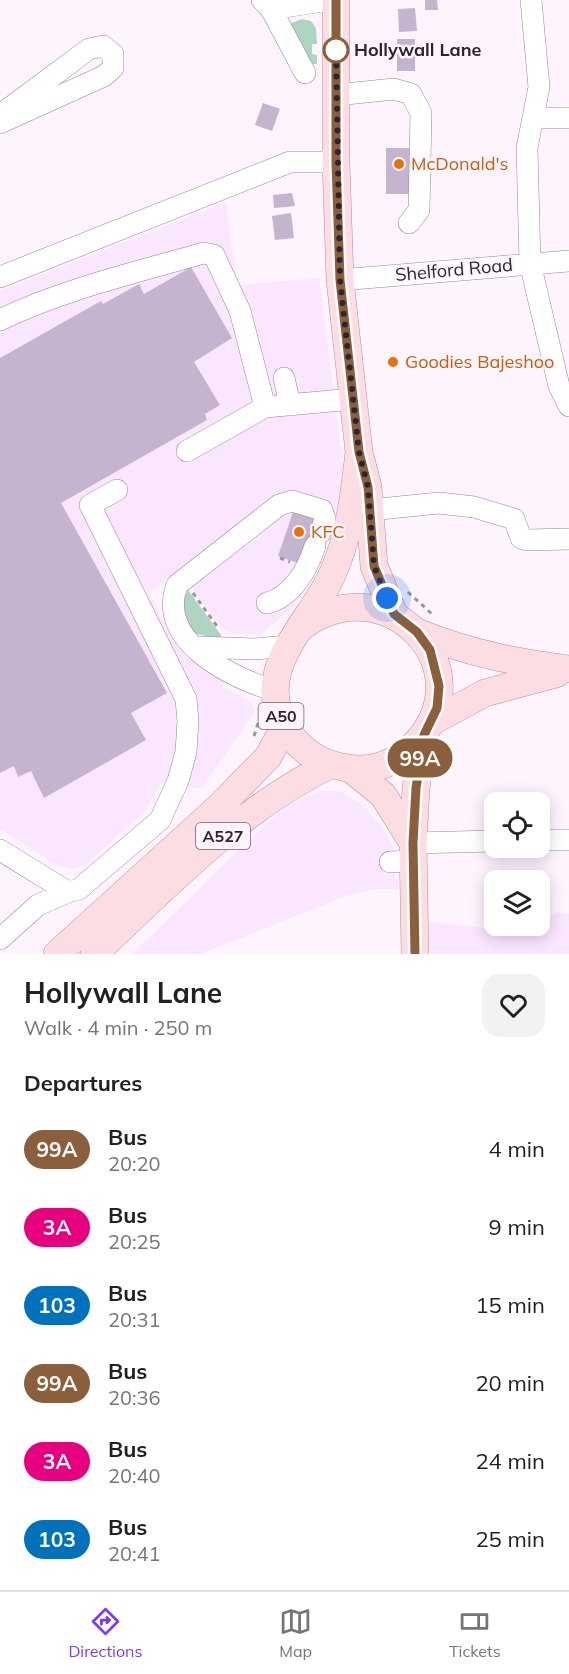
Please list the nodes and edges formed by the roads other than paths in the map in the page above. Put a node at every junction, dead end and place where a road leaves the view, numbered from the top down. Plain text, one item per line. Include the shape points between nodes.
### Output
1 (329, 0) edge
2 (336, 0) edge
3 (531, 0) edge
4 (267, 4) edge
5 (305, 74) dead end
6 (348, 95) junction
7 (0, 115) edge
8 (533, 118) junction
9 (569, 118) edge
10 (0, 123) edge
11 (336, 162) junction
12 (409, 223) dead end
13 (569, 261) edge
14 (530, 263) junction
15 (0, 277) edge
16 (340, 280) junction
17 (0, 321) edge
18 (284, 378) dead end
19 (353, 399) junction
20 (290, 405) junction
21 (569, 406) edge
22 (265, 408) junction
23 (187, 451) dead end
24 (359, 452) junction
25 (117, 490) dead end
26 (370, 510) junction
27 (569, 539) edge
28 (267, 603) dead end
29 (394, 614) junction
30 (417, 632) junction
31 (293, 638) junction
32 (197, 647) junction
33 (569, 670) edge
34 (275, 691) junction
35 (285, 726) junction
36 (428, 729) junction
37 (341, 767) junction
38 (550, 840) edge
39 (569, 840) edge
40 (484, 843) edge
41 (0, 850) edge
42 (405, 855) junction
43 (68, 892) junction
44 (0, 939) edge
45 (57, 954) edge
46 (94, 954) edge
47 (415, 954) edge

1 - 4 street
2 - 6 main road
3 - 8 street via 538,87
4 - 5 street
6 - 11 main road
6 - 12 street via 394,89 396,101 407,116 418,121 419,210
7 - 10 street via 89,49 103,46 113,54 113,68 104,76
8 - 9 street
8 - 14 street via 527,148
11 - 15 street via 290,162
11 - 16 main road
13 - 14 street, Shelford Road
14 - 16 street, Shelford Road
14 - 21 street via 559,386
16 - 19 main road
17 - 22 street via 27,307 105,282 203,253 213,255 240,311
18 - 20 street
19 - 20 street
19 - 24 main road
20 - 22 street
22 - 23 street
24 - 26 main road
24 - 31 main road via 350,527 331,576
25 - 43 street via 90,505 186,699 186,752 160,820 88,883
26 - 27 street via 439,503 474,507 514,519 521,538
26 - 29 main road via 374,566
28 - 32 street via 279,600 307,569 325,519 322,510 292,501 279,505 195,579 177,585 172,614 183,637
29 - 30 main road
29 - 31 main road via 367,606 349,606 324,613
30 - 33 main road via 458,649
30 - 36 main road via 437,667 437,708
31 - 32 street via 255,649
31 - 34 main road, A50 via 279,663
32 - 34 street via 240,680
33 - 36 main road via 485,693
34 - 35 main road, A50
35 - 37 main road, A50 via 306,752
35 - 45 main road, A527 via 268,757 220,806
36 - 37 main road via 405,754 389,763
36 - 42 main road
37 - 42 main road, A50 via 383,795
37 - 46 main road, A527 via 296,781 240,821
38 - 39 street
40 - 42 street
41 - 43 street
42 - 47 main road
43 - 44 street via 38,905

